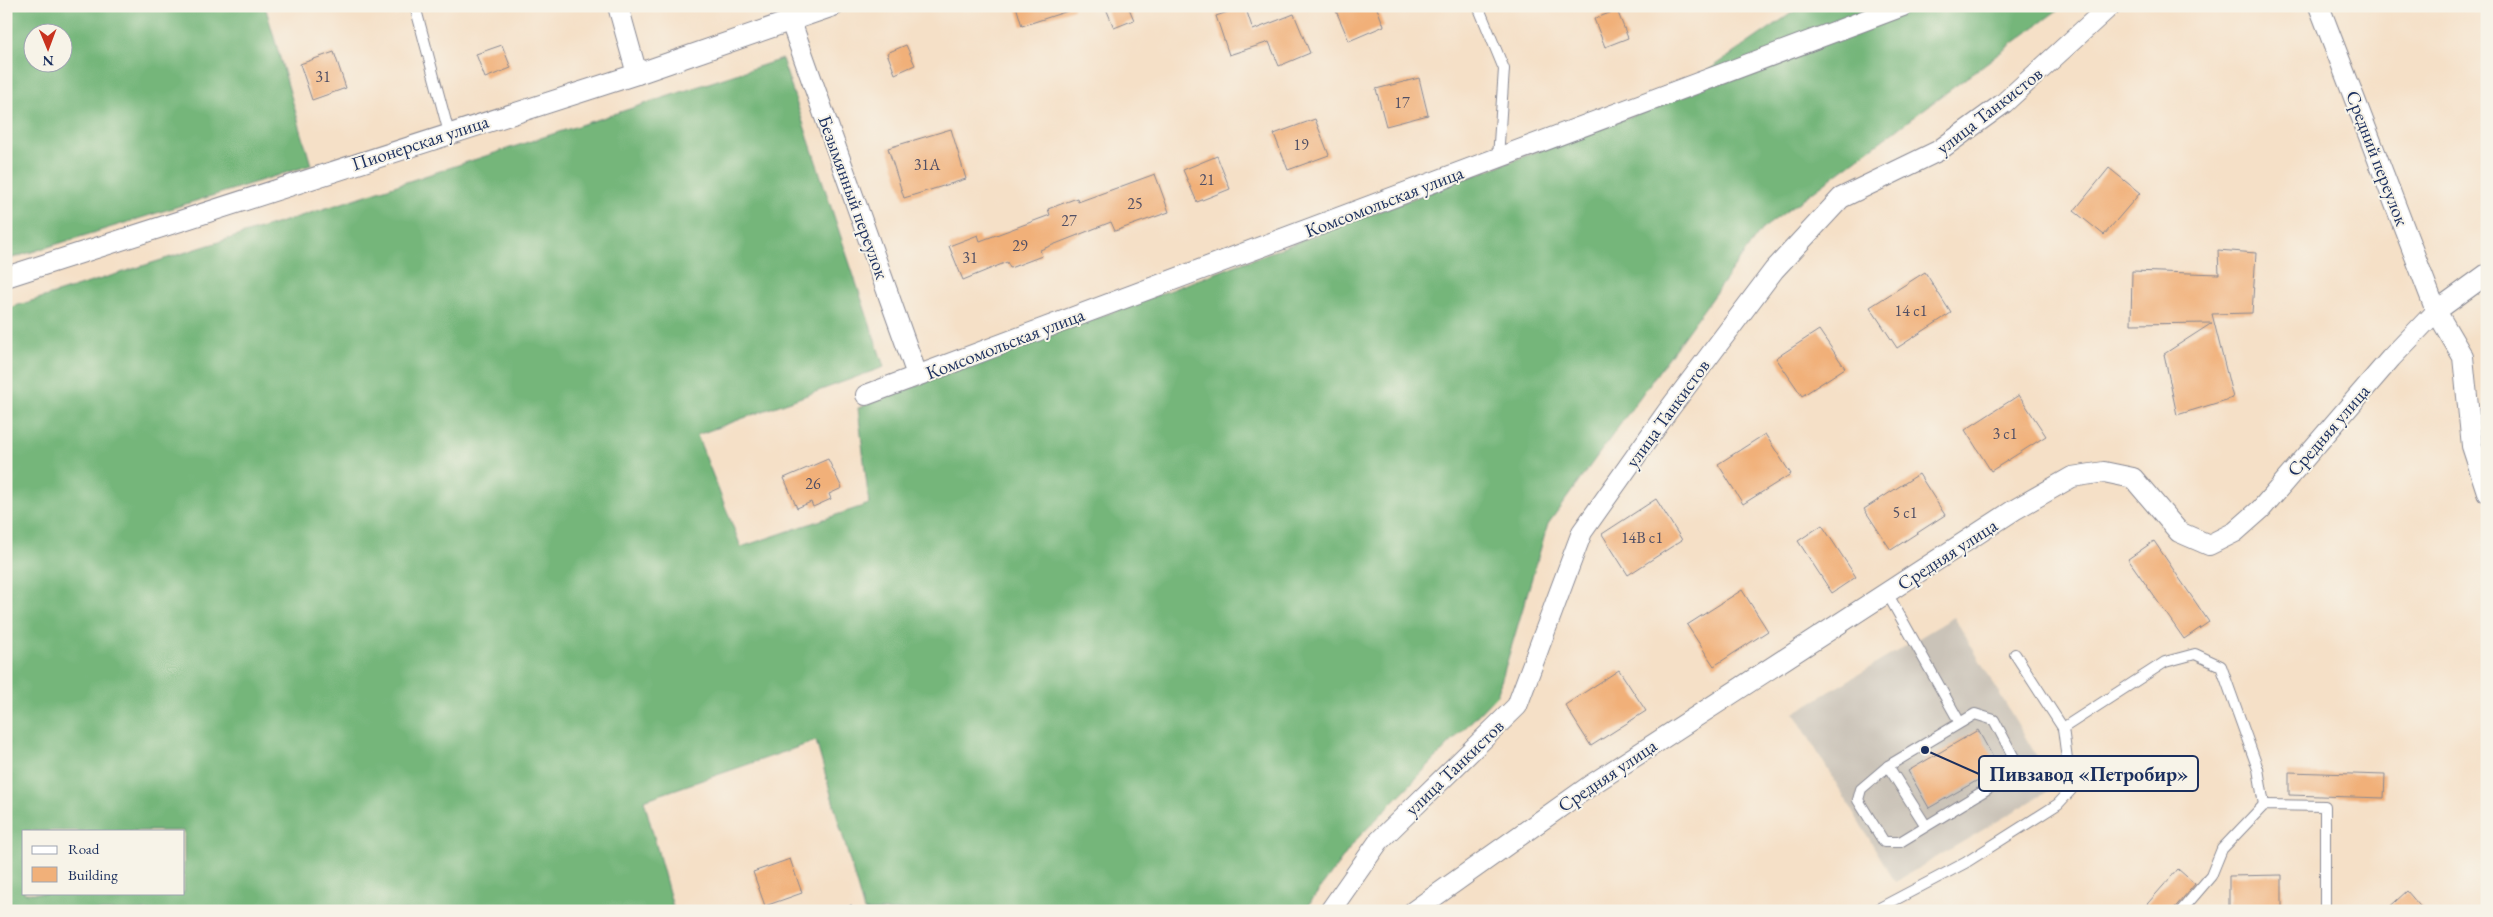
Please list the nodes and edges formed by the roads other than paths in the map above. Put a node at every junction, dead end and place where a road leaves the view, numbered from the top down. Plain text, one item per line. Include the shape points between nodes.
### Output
1 (415, 6) edge
2 (618, 6) edge
3 (834, 6) edge
4 (1478, 6) edge
5 (1903, 6) edge
6 (2110, 6) edge
7 (2319, 6) edge
8 (790, 19) junction
9 (637, 74) junction
10 (449, 133) junction
11 (1498, 158) junction
12 (2487, 274) edge
13 (6, 277) edge
14 (2436, 311) junction
15 (917, 375) junction
16 (866, 395) dead end
17 (2487, 492) edge
18 (1887, 593) junction
19 (2014, 654) dead end
20 (1960, 723) junction
21 (2063, 728) junction
22 (1888, 766) junction
23 (2264, 805) junction
24 (1926, 826) junction
25 (1422, 908) edge
26 (1330, 911) edge
27 (1874, 911) edge
28 (2181, 911) edge
29 (2325, 911) edge

1 - 10 lane
2 - 9 street
3 - 8 street, Пионерская улица
4 - 11 lane via 1504,70
5 - 11 street, Комсомольская улица
6 - 26 street, улица Танкистов via 2004,104 1938,151 1841,198 1774,270 1582,532 1517,706 1379,841
7 - 14 street, Средний переулок
8 - 9 street, Пионерская улица
8 - 15 street, Безымянный переулок
9 - 10 street, Пионерская улица
10 - 13 street, Пионерская улица
11 - 15 street, Комсомольская улица
12 - 14 street, Средняя улица
14 - 17 street, Средний переулок via 2463,357 2472,446
14 - 18 street, Средняя улица via 2384,365 2261,509 2235,532 2209,545 2179,532 2133,478 2104,472 2072,477 2014,510
15 - 16 street, Комсомольская улица
18 - 20 lane
18 - 25 street, Средняя улица via 1591,785
19 - 21 lane
20 - 22 lane
20 - 24 lane via 1975,714 1994,720 2020,769
21 - 23 lane via 2165,662 2195,654 2221,666 2258,769
21 - 27 lane via 2071,790 2058,804 1964,863
22 - 24 lane
22 - 24 lane via 1861,789 1858,800 1884,842 1900,842
23 - 28 lane via 2222,848 2211,876
23 - 29 lane via 2325,806

